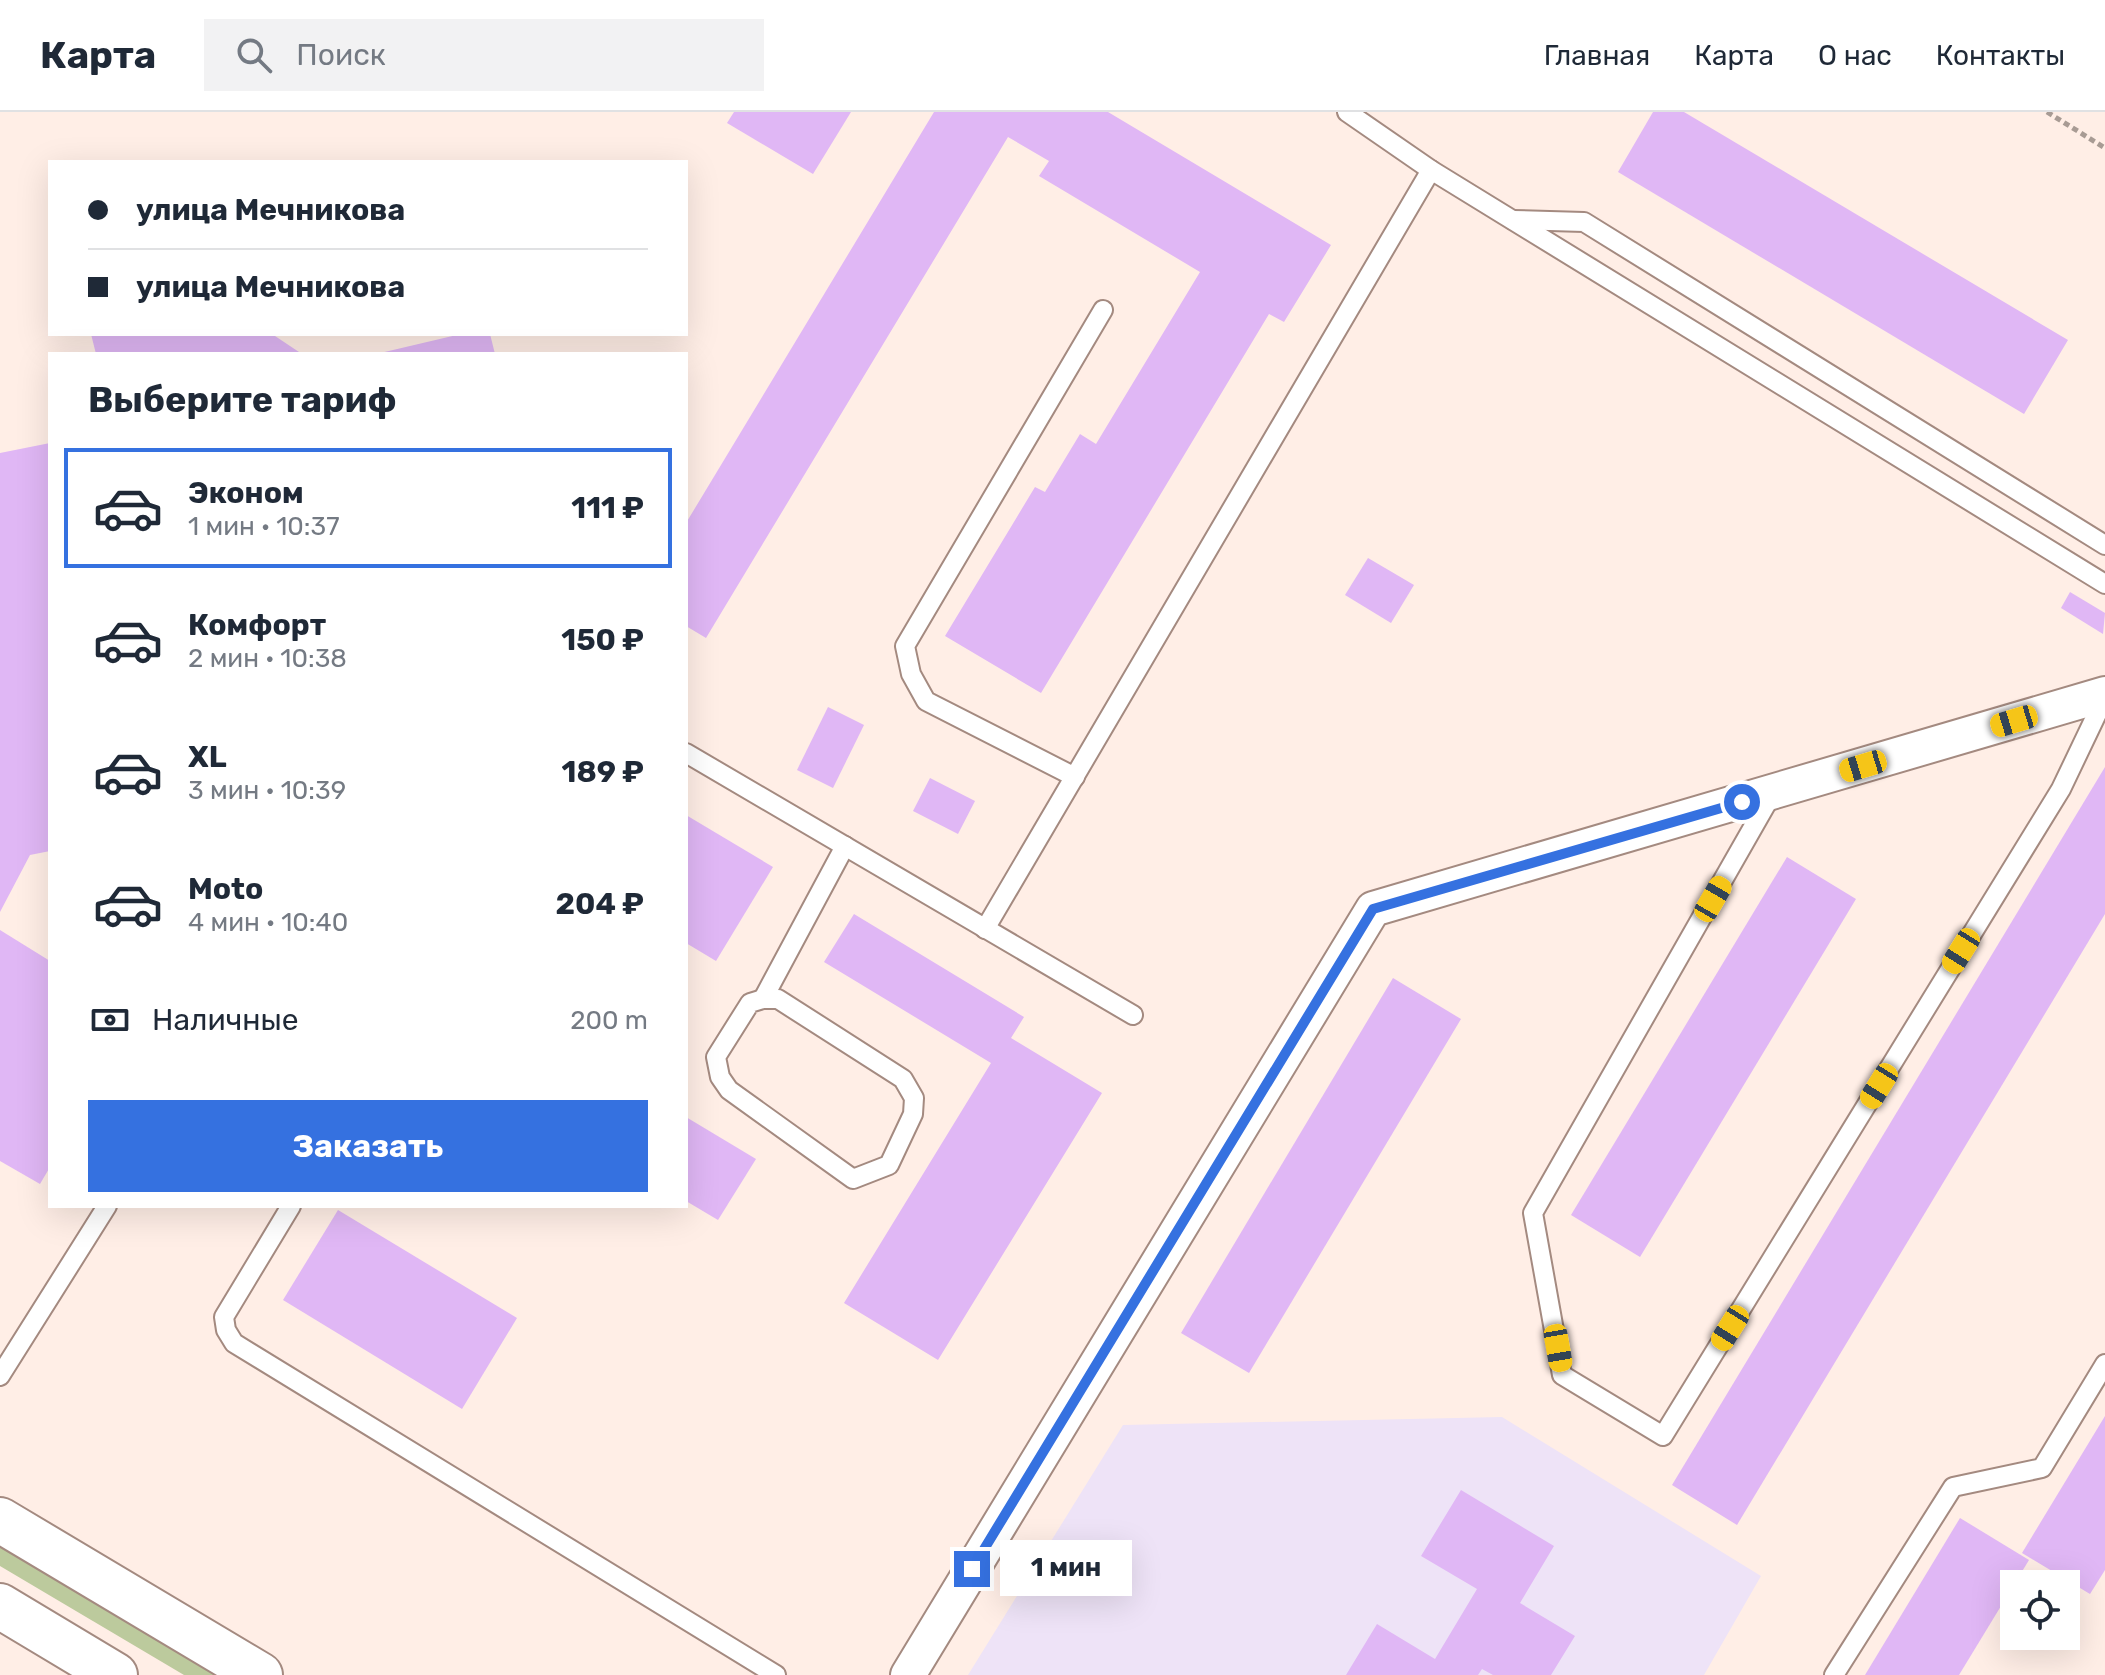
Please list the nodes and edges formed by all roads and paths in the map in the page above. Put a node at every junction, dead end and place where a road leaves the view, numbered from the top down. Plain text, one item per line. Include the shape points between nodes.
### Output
1 (1347, 112) edge
2 (2047, 112) edge
3 (2105, 148) edge
4 (1431, 170) junction
5 (1511, 220) junction
6 (1103, 310) dead end
7 (2105, 545) edge
8 (2105, 584) edge
9 (2105, 696) edge
10 (688, 754) edge
11 (1075, 777) junction
12 (1772, 794) junction
13 (845, 846) junction
14 (985, 929) junction
15 (763, 999) junction
16 (1133, 1015) dead end
17 (106, 1208) edge
18 (290, 1208) edge
19 (2105, 1364) edge
20 (0, 1376) edge
21 (0, 1520) edge
22 (0, 1606) edge
23 (115, 1675) edge
24 (260, 1675) edge
25 (776, 1675) edge
26 (908, 1675) edge
27 (1834, 1675) edge

1 - 4 lane
2 - 3 path
4 - 5 lane
4 - 11 lane
5 - 7 lane via 1584,222
5 - 8 lane
6 - 11 lane via 905,646 911,674 926,701
9 - 12 street
9 - 12 lane via 2061,789 1663,1436 1562,1375 1533,1213
10 - 13 lane
11 - 14 lane
12 - 26 street via 1373,909
13 - 14 lane
13 - 15 lane
14 - 16 lane
15 - 15 lane via 778,999 903,1079 914,1098 913,1114 889,1165 853,1179 729,1090 716,1057 750,1003
17 - 20 lane
18 - 25 lane via 224,1317 234,1343
19 - 27 lane via 2042,1468 1953,1487
21 - 24 street
22 - 23 street

